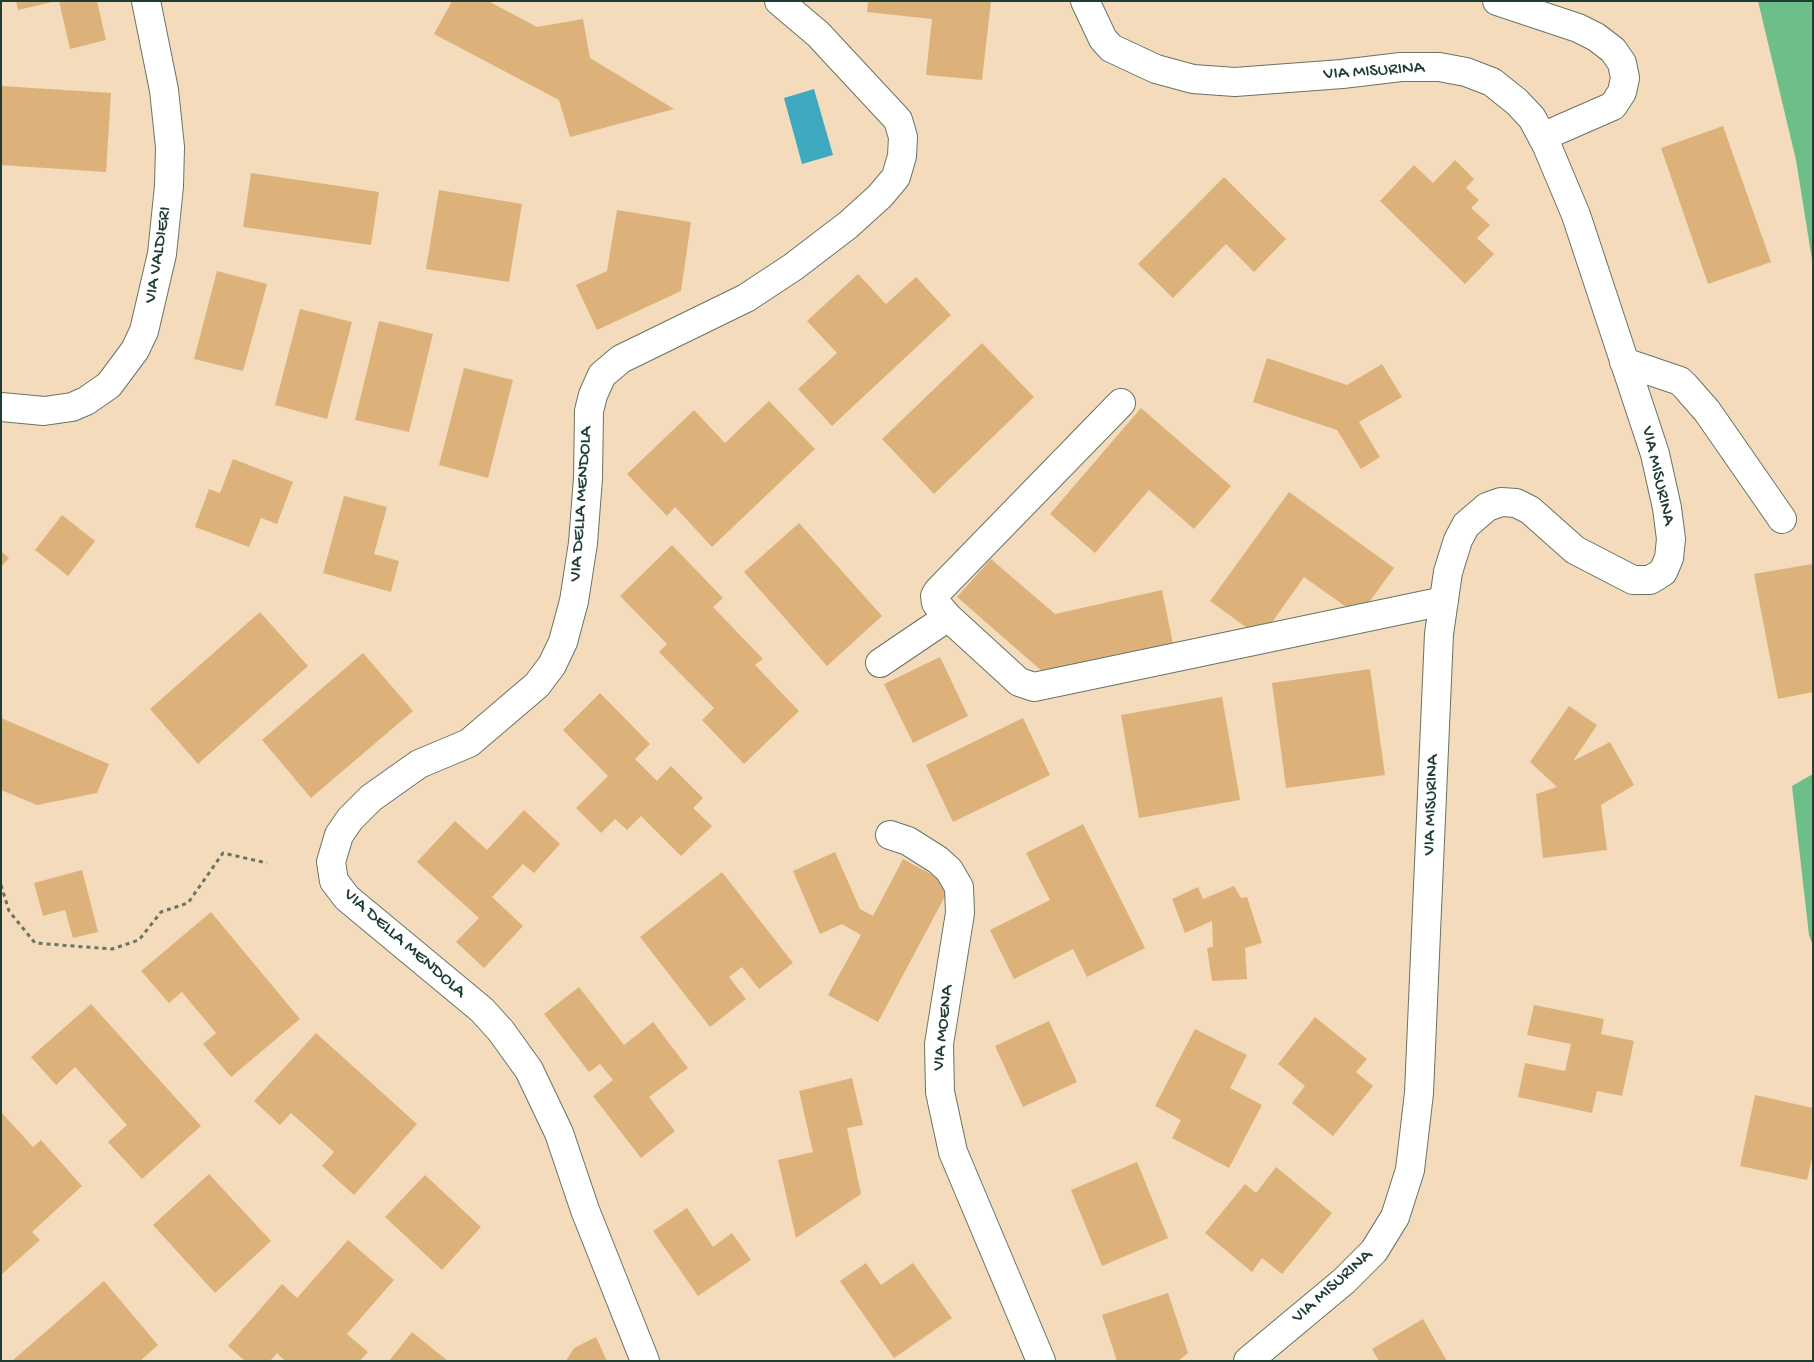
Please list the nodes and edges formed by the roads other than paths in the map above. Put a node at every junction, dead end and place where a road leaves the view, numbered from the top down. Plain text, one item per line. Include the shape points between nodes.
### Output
1 (146, 1) edge
2 (779, 1) edge
3 (1085, 1) edge
4 (1497, 1) edge
5 (1542, 137) junction
6 (1624, 362) junction
7 (1121, 403) dead end
8 (1, 407) edge
9 (1782, 519) dead end
10 (1444, 601) junction
11 (948, 616) junction
12 (880, 663) dead end
13 (890, 835) dead end
14 (645, 1361) edge
15 (1042, 1361) edge
16 (1248, 1361) edge

1 - 8 street, VIA VALDIERI via 164,90 170,147 162,254 144,331 135,350 109,385 86,401 44,412
2 - 14 street, VIA DELLA MENDOLA via 818,34 898,120 903,137 896,177 848,225 746,298 620,359 602,376 594,390 589,411 583,543 574,601 563,642 552,665 537,685 469,743 411,769 372,798 344,827 336,840 331,862 334,881 347,898 482,1010 501,1030 529,1070 559,1133 585,1210
3 - 5 street, VIA MISURINA via 1102,39 1111,48 1156,69 1192,79 1235,82 1401,67 1439,67 1466,72 1492,82 1518,102
4 - 5 street via 1578,28 1613,50 1622,63 1625,78 1622,92 1613,106
5 - 6 street, VIA MISURINA via 1576,215
6 - 9 street via 1686,386
6 - 10 street, VIA MISURINA via 1655,454 1667,508 1671,539 1669,558 1663,572 1650,580 1633,580 1575,550 1530,510 1516,503 1501,502 1487,507 1466,525 1448,572
7 - 11 street via 938,591 936,603
10 - 11 street via 1034,687 1019,682
10 - 16 street, VIA MISURINA via 1439,634 1419,1093 1410,1170 1395,1217 1374,1251 1344,1281
11 - 12 street
13 - 15 street, VIA MOENA via 908,841 938,860 950,870 959,887 960,913 939,1044 940,1092 953,1152

